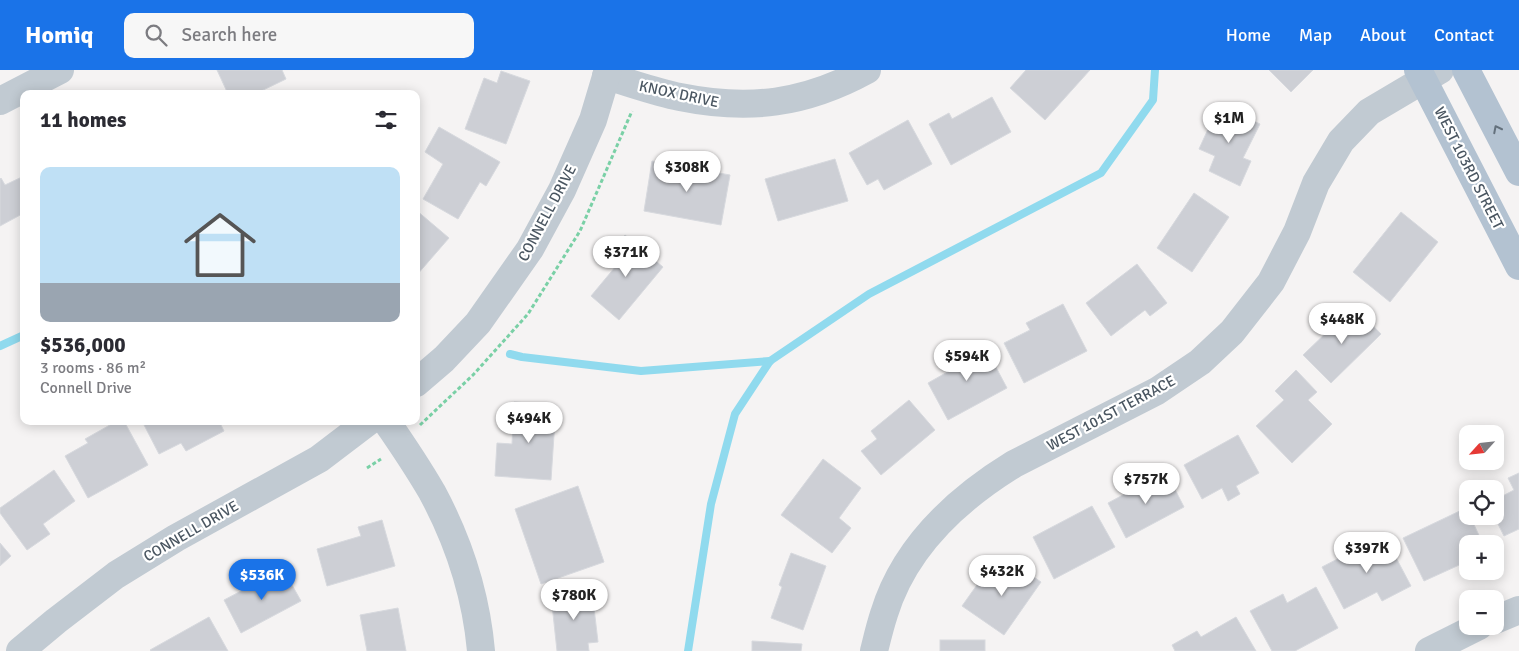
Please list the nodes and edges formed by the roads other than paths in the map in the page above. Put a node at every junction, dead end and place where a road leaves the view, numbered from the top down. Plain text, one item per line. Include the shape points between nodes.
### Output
1 (60, 70) edge
2 (867, 70) edge
3 (1466, 70) edge
4 (607, 73) edge
5 (1427, 73) edge
6 (21, 90) edge
7 (20, 91) edge
8 (0, 101) edge
9 (1519, 172) edge
10 (1519, 266) edge
11 (420, 380) edge
12 (364, 425) edge
13 (389, 425) edge
14 (1519, 610) edge
15 (1504, 616) edge
16 (1461, 635) edge
17 (20, 651) edge
18 (481, 651) edge
19 (874, 651) edge
20 (1429, 651) edge

1 - 6 street
2 - 4 street, KNOX DRIVE via 819,92 777,103 752,104 679,97
9 -> 3 main road
4 - 11 street, CONNELL DRIVE via 593,120 562,190 530,249 478,323
5 - 10 main road, WEST 103RD STREET
5 - 19 street, WEST 101ST TERRACE via 1369,112 1341,141 1316,183 1297,232 1270,282 1232,332 1200,362 1157,391 1014,464 970,494 932,530 893,590
7 - 8 street
12 - 17 street, CONNELL DRIVE via 319,459 116,574
13 - 18 street via 431,491 455,540 468,578
14 - 15 street
16 - 20 street

